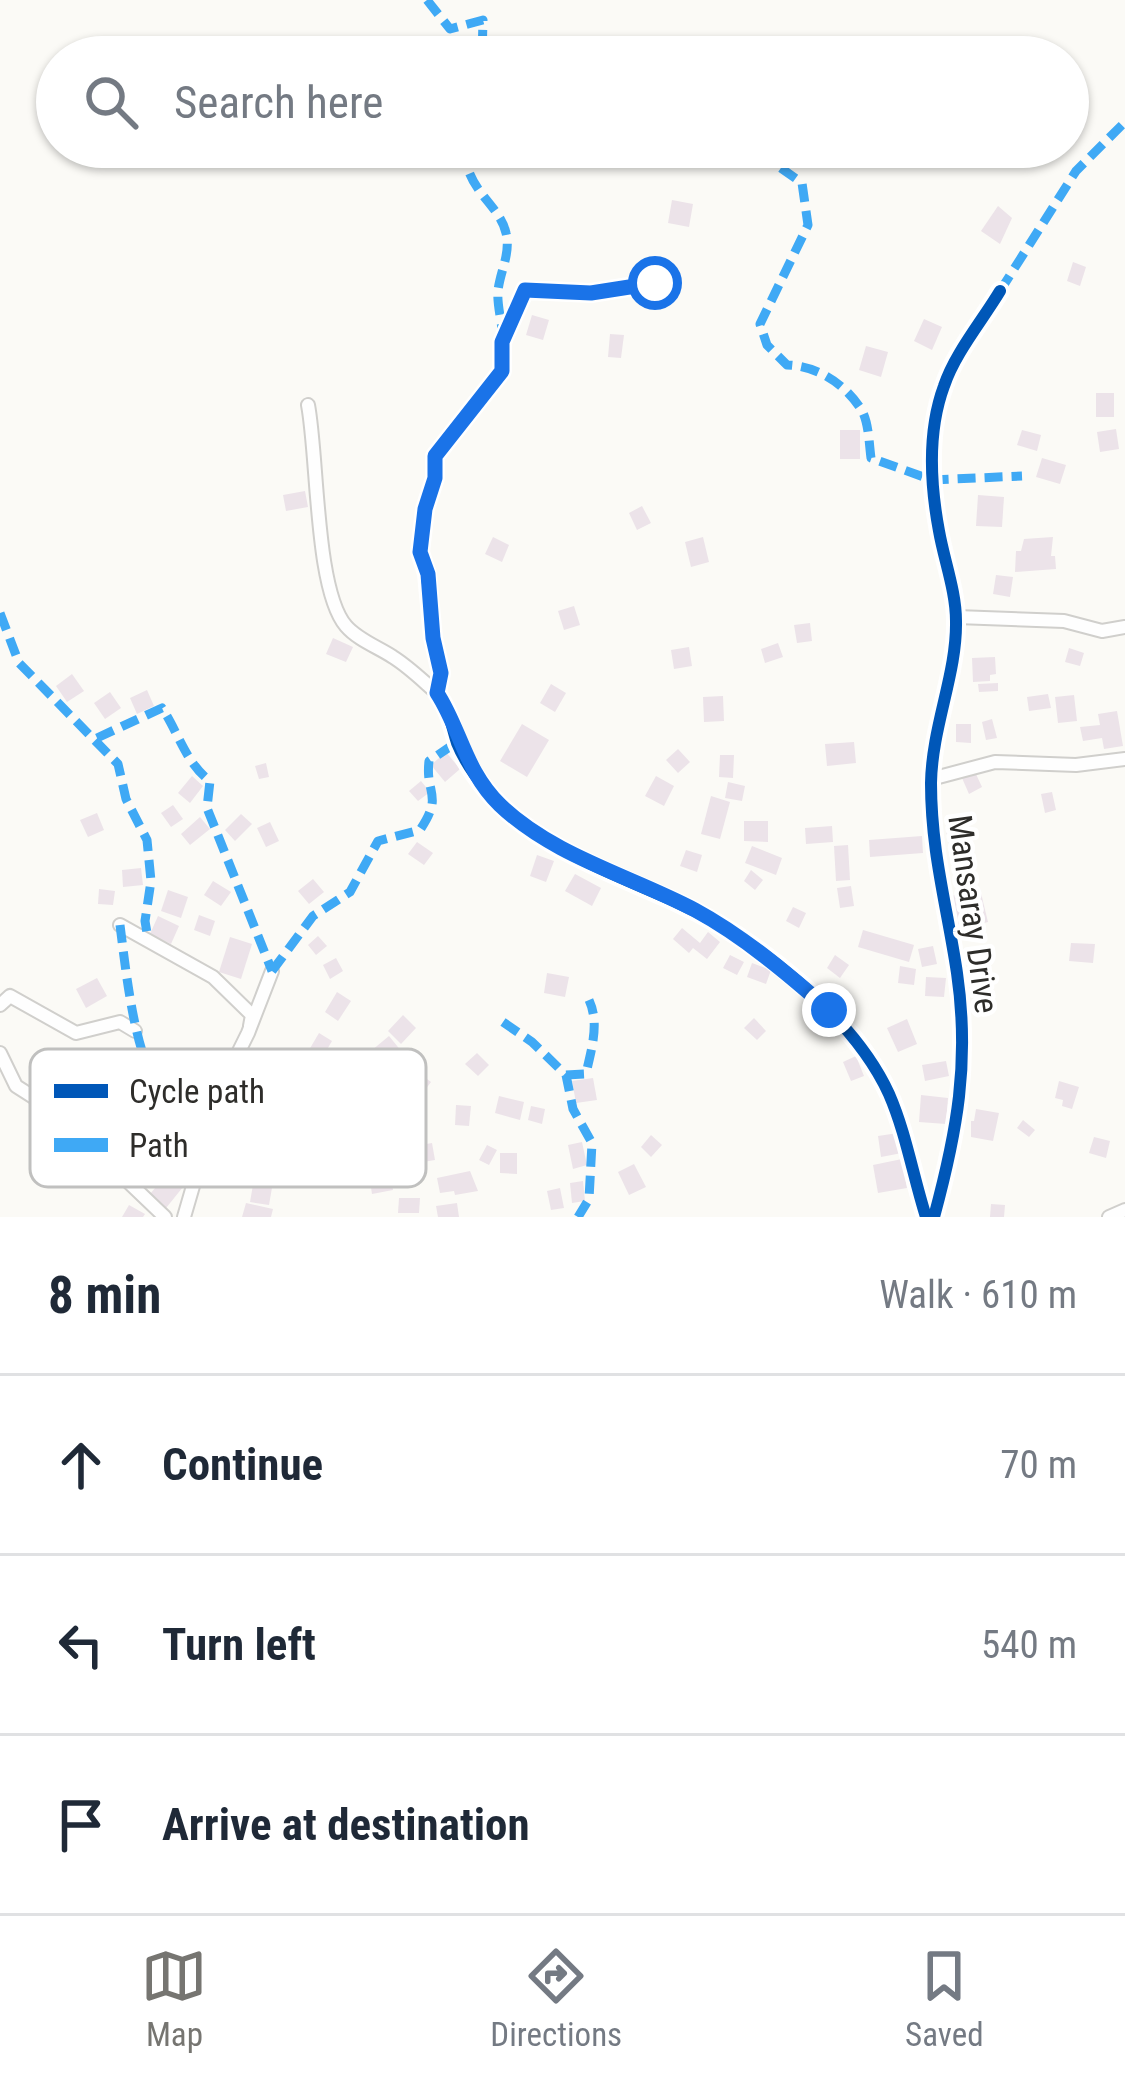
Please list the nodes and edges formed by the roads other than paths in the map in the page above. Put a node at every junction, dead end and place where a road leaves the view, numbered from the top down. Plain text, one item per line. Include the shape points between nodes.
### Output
1 (655, 283) dead end
2 (1000, 291) dead end
3 (308, 405) dead end
4 (956, 617) junction
5 (1125, 628) edge
6 (437, 693) junction
7 (1125, 759) edge
8 (931, 779) junction
9 (120, 925) dead end
10 (272, 971) dead end
11 (0, 1005) edge
12 (135, 1031) dead end
13 (248, 1033) junction
14 (240, 1049) edge
15 (0, 1053) edge
16 (30, 1094) edge
17 (133, 1187) edge
18 (193, 1187) edge
19 (1125, 1210) edge
20 (164, 1217) edge
21 (184, 1217) edge
22 (930, 1217) edge
23 (1109, 1217) edge

1 - 6 street via 591,293 525,290 502,342 502,371 435,456 420,552 441,673
2 - 4 street, Mansaray Drive via 945,382 933,429 932,480
3 - 6 street via 334,610 350,631
4 - 5 street
4 - 8 street, Mansaray Drive
6 - 22 street via 464,754 499,804 568,850 697,911 829,1010 887,1090
7 - 8 street via 995,762
8 - 22 street, Mansaray Drive via 934,860 963,1047 955,1142
9 - 13 street via 212,977 252,1015
10 - 13 street
11 - 12 street via 10,996 76,1033 120,1022
13 - 14 street
15 - 16 street
17 - 20 street
18 - 21 street
19 - 23 street

